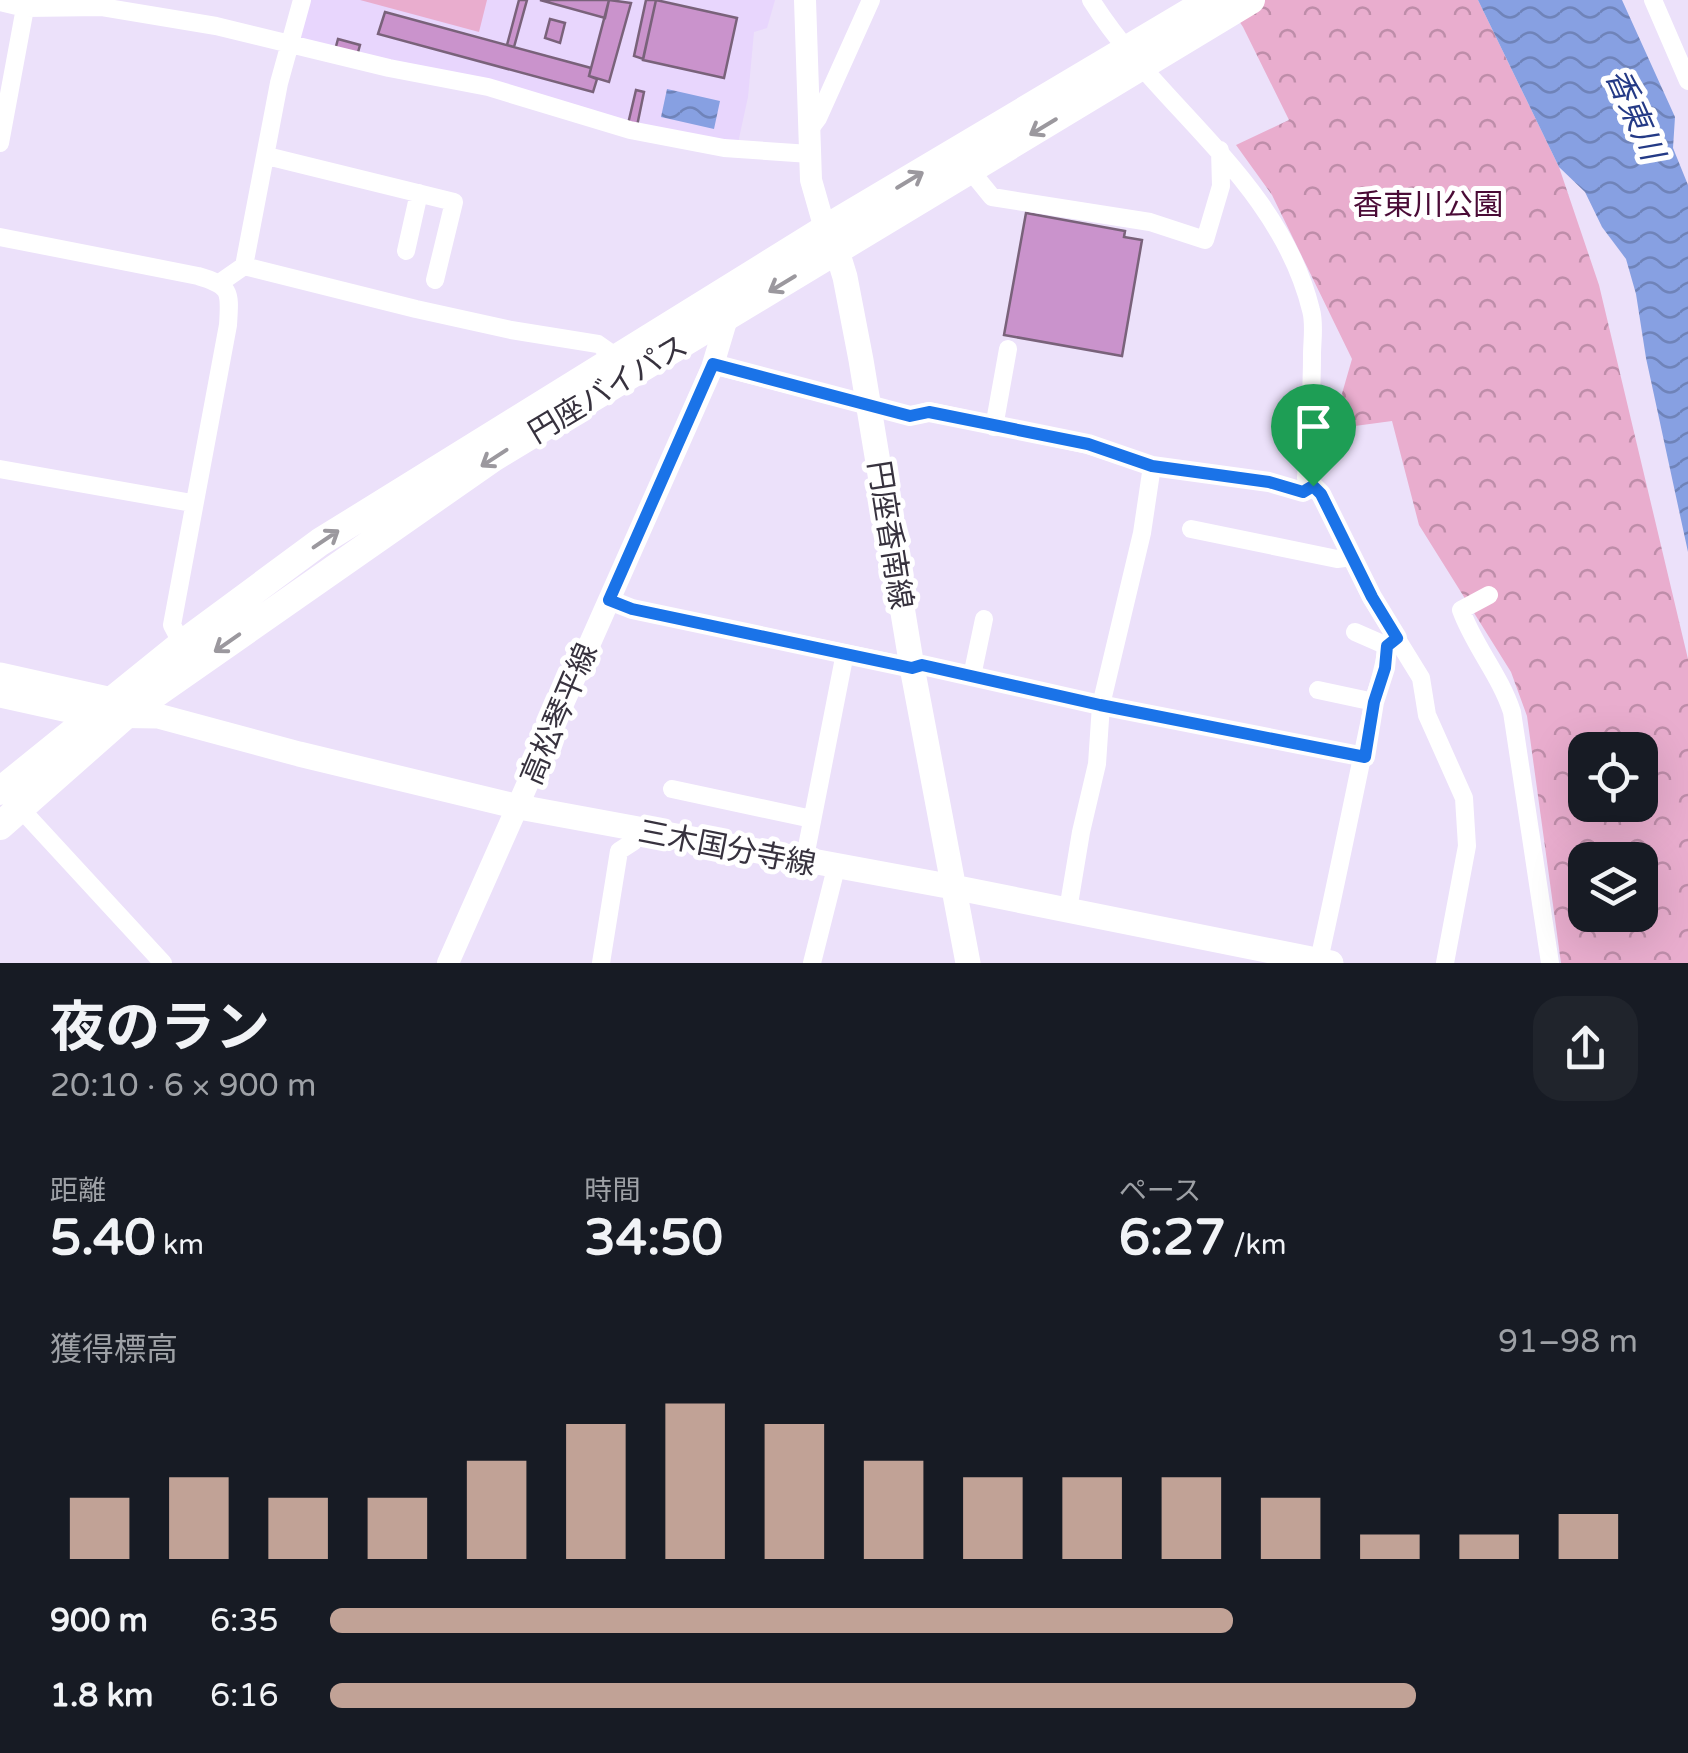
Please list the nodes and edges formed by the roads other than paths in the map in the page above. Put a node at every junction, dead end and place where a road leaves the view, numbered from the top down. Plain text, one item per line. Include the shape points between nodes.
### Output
1 (302, 0) edge
2 (804, 0) edge
3 (871, 0) edge
4 (1090, 0) edge
5 (1210, 0) edge
6 (1250, 0) edge
7 (1653, 0) edge
8 (0, 2) edge
9 (30, 4) edge
10 (292, 44) junction
11 (1121, 67) junction
12 (5, 80) edge
13 (1688, 81) edge
14 (809, 130) junction
15 (0, 143) edge
16 (1220, 150) junction
17 (810, 154) junction
18 (267, 156) junction
19 (970, 170) junction
20 (419, 193) junction
21 (0, 237) edge
22 (831, 240) junction
23 (406, 251) dead end
24 (244, 266) junction
25 (435, 280) dead end
26 (221, 282) junction
27 (722, 308) junction
28 (1008, 349) dead end
29 (618, 358) junction
30 (713, 364) junction
31 (868, 404) junction
32 (994, 427) junction
33 (1152, 466) junction
34 (0, 470) edge
35 (1313, 486) junction
36 (192, 504) junction
37 (1191, 529) dead end
38 (1352, 557) junction
39 (1489, 596) dead end
40 (609, 600) junction
41 (984, 620) dead end
42 (1355, 632) dead end
43 (1392, 642) junction
44 (182, 644) junction
45 (845, 654) junction
46 (912, 668) junction
47 (0, 674) edge
48 (972, 676) junction
49 (1318, 690) dead end
50 (0, 695) edge
51 (1374, 702) junction
52 (1100, 705) junction
53 (110, 709) junction
54 (1365, 757) junction
55 (672, 789) dead end
56 (519, 807) junction
57 (7, 808) edge
58 (812, 819) junction
59 (637, 831) junction
60 (804, 862) junction
61 (836, 868) junction
62 (954, 887) junction
63 (1068, 910) junction
64 (1325, 962) edge
65 (163, 963) edge
66 (448, 963) edge
67 (601, 963) edge
68 (812, 963) edge
69 (968, 963) edge
70 (1445, 963) edge
71 (1550, 963) edge

1 - 10 street
2 - 14 main road
3 - 14 street
4 - 16 street via 1157,85
5 - 11 highway, 円座バイパス
6 - 11 highway, 円座バイパス
7 - 13 street
8 - 9 street
9 - 10 street via 102,7
9 - 12 street
10 - 17 street via 488,87 630,130 724,148
10 - 18 street
11 -> 19 highway, 円座バイパス
22 -> 11 highway, 円座バイパス
12 - 15 street
14 - 17 main road
16 - 19 street via 1221,186 1205,240 1150,222 992,198
16 - 35 street via 1292,255 1312,313 1306,478
17 - 22 main road via 816,202
18 - 20 street
18 - 24 street
19 - 22 highway, 円座バイパス
20 - 23 street
20 - 25 street via 454,202
21 - 26 street
22 - 27 highway, 円座バイパス
22 - 31 main road, 円座香南線
24 - 26 street
24 - 29 street via 510,330 598,344
26 - 36 street via 230,298 228,325
27 - 29 highway, 円座バイパス
27 - 30 main road, 高松琴平線
27 -> 53 highway, 円座バイパス
28 - 32 street
44 -> 29 highway, 円座バイパス via 320,542
30 - 31 street
30 - 40 main road, 高松琴平線
31 - 32 street
31 - 46 main road, 円座香南線
32 - 33 street via 1088,444
33 - 35 street via 1303,492
33 - 52 street
34 - 36 street
35 - 38 street
36 - 44 street via 172,625
37 - 38 street
38 - 43 street
39 - 71 street via 1461,610 1512,712
40 - 45 street
40 - 56 main road, 高松琴平線
41 - 48 street
42 - 43 street
43 - 51 street
43 - 70 street via 1420,678 1427,715 1464,798 1466,846
44 - 53 highway, 円座バイパス
45 - 46 street
45 - 58 street
46 - 48 street
46 - 62 main road, 円座香南線
47 - 53 main road, 三木国分寺線
48 - 52 street
49 - 51 street
50 - 53 main road, 三木国分寺線
51 - 54 street
52 - 54 street
52 - 63 street via 1097,764
53 - 56 main road, 三木国分寺線
53 - 57 highway, 円座バイパス
54 - 64 street
55 - 58 street
56 - 59 main road, 三木国分寺線
56 - 66 main road, 高松琴平線
57 - 65 street
58 - 60 street
59 - 60 main road, 三木国分寺線
59 - 67 street via 619,851
60 - 61 main road, 三木国分寺線
61 - 62 main road, 三木国分寺線
61 - 68 street
62 - 63 main road, 三木国分寺線
62 - 69 main road, 円座香南線
63 - 64 main road, 三木国分寺線

